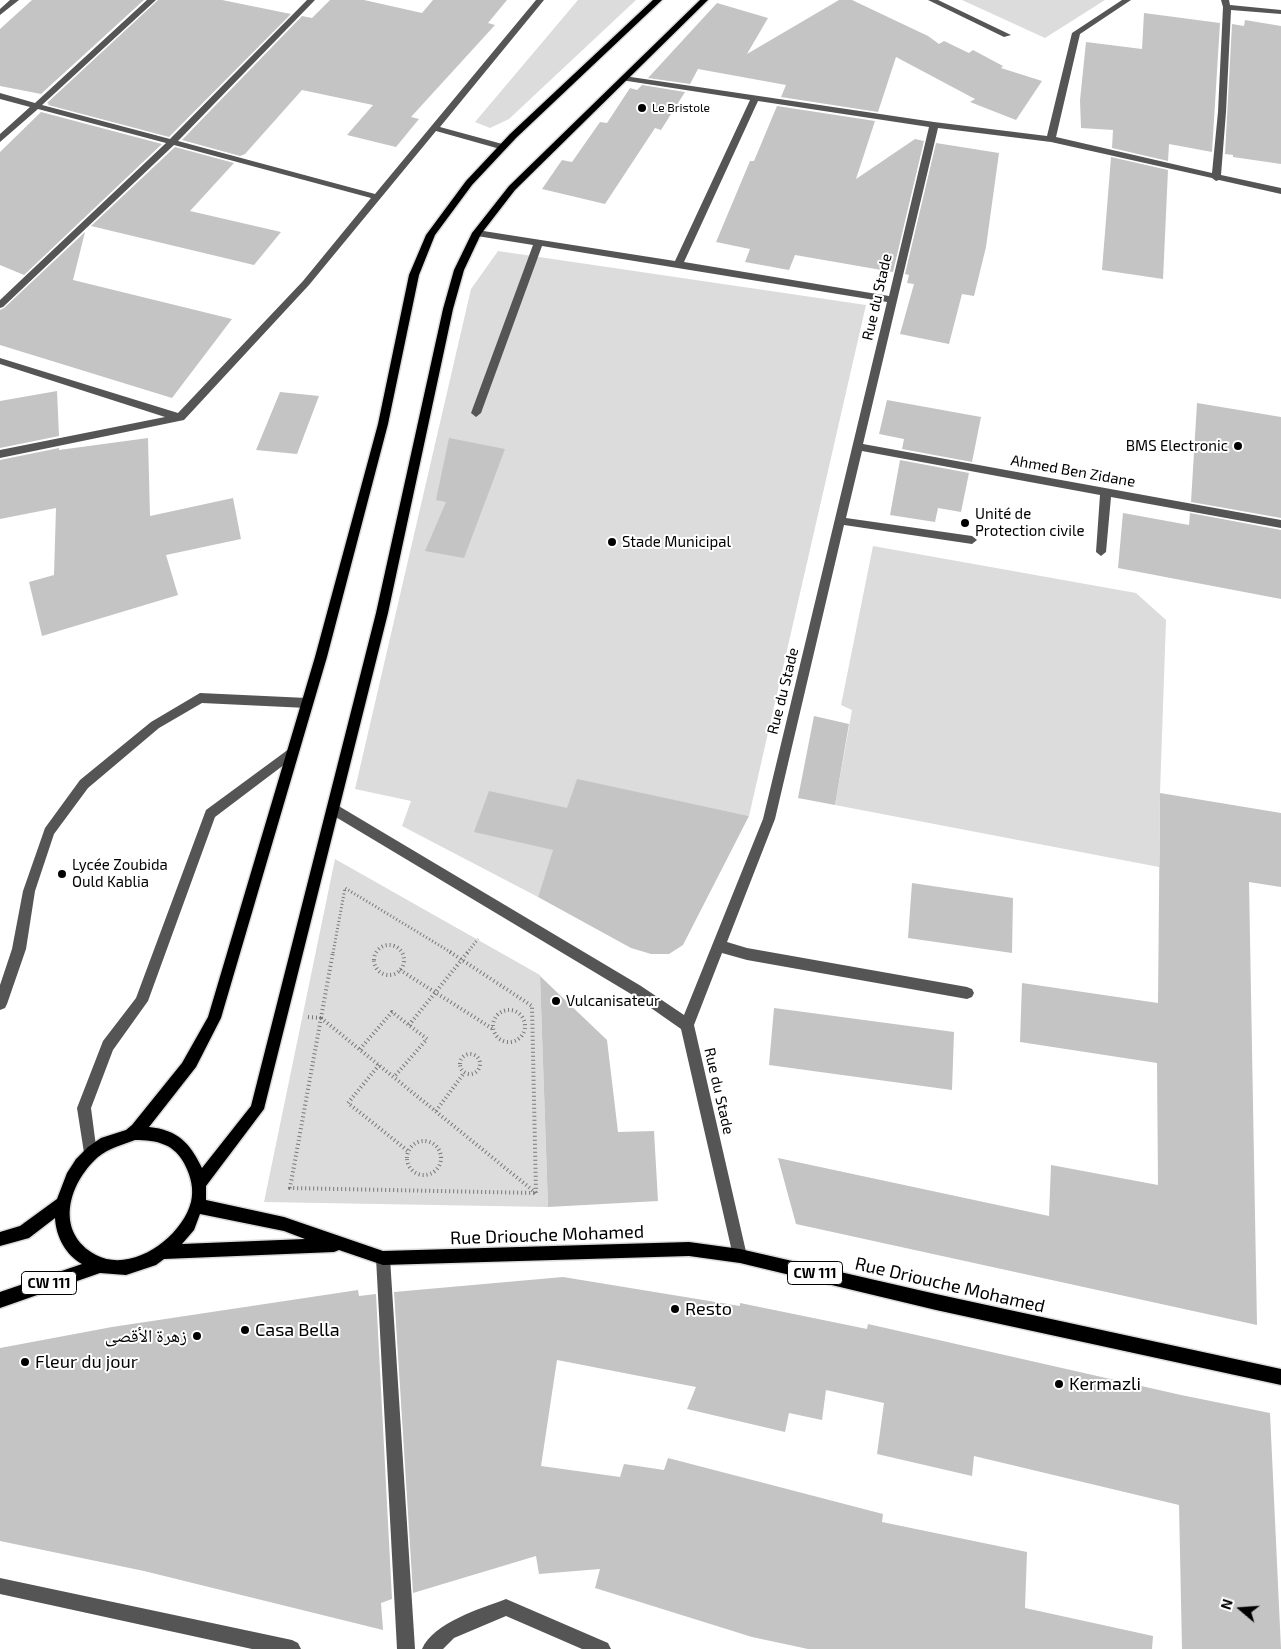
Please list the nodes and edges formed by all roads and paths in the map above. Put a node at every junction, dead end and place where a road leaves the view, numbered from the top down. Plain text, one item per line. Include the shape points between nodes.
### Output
1 (16, 0) edge
2 (152, 0) edge
3 (311, 0) edge
4 (540, 0) edge
5 (658, 0) edge
6 (704, 0) edge
7 (932, 0) edge
8 (1127, 0) edge
9 (1226, 4) edge
10 (1281, 12) edge
11 (0, 13) edge
12 (1007, 35) dead end
13 (624, 78) junction
14 (0, 96) edge
15 (754, 99) junction
16 (36, 106) junction
17 (934, 126) junction
18 (435, 128) junction
19 (0, 139) edge
20 (1051, 139) junction
21 (172, 142) junction
22 (503, 147) junction
23 (1216, 178) junction
24 (1281, 191) edge
25 (377, 198) junction
26 (477, 233) junction
27 (539, 242) junction
28 (678, 264) junction
29 (893, 300) junction
30 (0, 305) edge
31 (0, 361) edge
32 (476, 413) dead end
33 (180, 417) junction
34 (859, 448) junction
35 (0, 454) edge
36 (1106, 492) junction
37 (841, 521) junction
38 (1281, 524) edge
39 (972, 540) dead end
40 (1101, 552) dead end
41 (307, 703) junction
42 (293, 751) junction
43 (333, 808) junction
44 (478, 939) dead end
45 (719, 946) junction
46 (462, 959) junction
47 (400, 970) junction
48 (436, 992) junction
49 (967, 993) dead end
50 (0, 1004) edge
51 (280, 1017) junction
52 (321, 1018) junction
53 (409, 1025) junction
54 (687, 1025) junction
55 (493, 1029) junction
56 (360, 1050) junction
57 (379, 1065) junction
58 (464, 1072) junction
59 (394, 1077) junction
60 (436, 1111) junction
61 (135, 1133) junction
62 (408, 1151) junction
63 (90, 1154) junction
64 (200, 1182) junction
65 (536, 1193) junction
66 (62, 1204) junction
67 (197, 1206) junction
68 (0, 1239) edge
69 (342, 1245) junction
70 (165, 1252) junction
71 (740, 1256) junction
72 (383, 1258) junction
73 (98, 1266) junction
74 (0, 1300) edge
75 (1281, 1377) edge
76 (0, 1586) edge
77 (292, 1649) edge
78 (406, 1649) edge
79 (431, 1649) edge
80 (602, 1649) edge

1 - 11 street
2 - 16 street
3 - 21 street
4 - 18 street
5 - 22 main road
6 - 13 main road
7 - 12 street
8 - 20 street via 1076,33
9 - 10 street
9 - 23 street
13 - 15 street
13 - 26 main road via 512,188
14 - 16 street
15 - 17 street
15 - 28 street
16 - 19 street
16 - 21 street
17 - 20 street
17 - 29 street, Rue du Stade
18 - 22 street
18 - 25 street
20 - 23 street
21 - 25 street
21 - 30 street
22 - 41 main road via 469,183 431,235 414,275 383,424
23 - 24 street
25 - 33 street via 306,283
26 - 27 street
26 - 43 main road via 459,270 448,309 382,613
27 - 28 street
27 - 32 street
28 - 29 street
29 - 34 street, Rue du Stade
31 - 33 street
33 - 35 street
34 - 36 street, Ahmed Ben Zidane
34 - 37 street, Rue du Stade
36 - 38 street, Ahmed Ben Zidane
36 - 40 street
37 - 39 street
37 - 45 street, Rue du Stade via 769,819
41 - 42 main road
41 - 50 street via 200,698 155,725 84,784 49,832 29,891 20,950
42 - 61 main road via 214,1018 188,1068
42 - 63 street via 210,814 141,1001 108,1046 84,1108
43 - 51 main road
43 - 54 street via 636,990
44 - 46 path
45 - 49 street via 747,954
45 - 54 street, Rue du Stade
46 - 48 path
46 - 52 path via 346,888
46 - 65 path via 532,1006
47 - 47 path via 405,955 397,946 380,948 375,955 377,971 390,975
47 - 48 path
48 - 53 path
48 - 55 path
51 - 52 path
51 - 64 main road via 257,1109
52 - 56 path
52 - 65 path via 290,1188
53 - 56 path via 392,1012
53 - 59 path via 428,1039
54 - 71 street, Rue du Stade
55 - 55 path via 497,1037 511,1042 521,1036 525,1020 516,1011 506,1011 494,1020
56 - 57 path
57 - 59 path
57 - 62 path via 348,1103
58 - 58 path via 473,1074 479,1069 478,1057 470,1053 464,1055 460,1062
58 - 60 path
59 - 60 path
60 - 65 path
61 - 63 main road via 107,1142
61 - 64 main road via 157,1133 177,1142 195,1163
62 - 62 path via 406,1161 416,1174 429,1174 440,1161 441,1152 431,1141 414,1144
63 - 66 main road via 70,1180
64 - 67 main road
66 - 68 main road via 24,1233
66 - 73 main road via 65,1234 75,1250
67 - 69 main road, Rue Driouche Mohamed via 284,1224
67 - 70 main road via 184,1232
69 - 70 main road
69 - 72 main road, Rue Driouche Mohamed / CW 111
70 - 73 main road via 143,1264 125,1268
71 - 72 main road, Rue Driouche Mohamed / CW 111 via 690,1250
71 - 75 main road, Rue Driouche Mohamed / CW 111
72 - 78 street
73 - 74 main road, CW 111
76 - 77 street
79 - 80 street via 448,1632 506,1607

